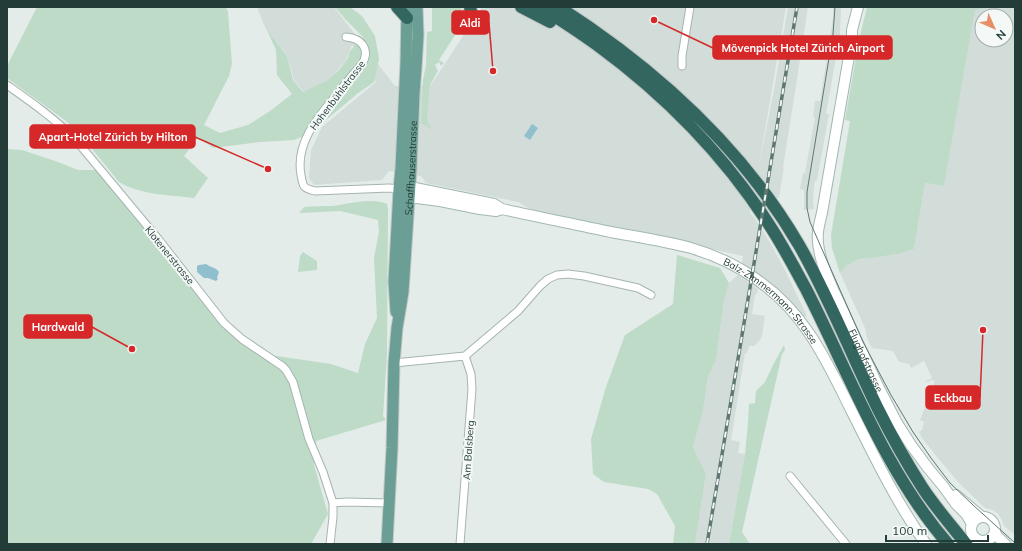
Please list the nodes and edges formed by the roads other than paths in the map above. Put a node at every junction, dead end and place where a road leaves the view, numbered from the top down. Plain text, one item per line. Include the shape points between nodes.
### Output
1 (397, 7) edge
2 (417, 7) edge
3 (521, 7) edge
4 (540, 7) edge
5 (559, 7) edge
6 (690, 7) edge
7 (852, 7) edge
8 (858, 7) edge
9 (407, 12) edge
10 (346, 38) dead end
11 (597, 45) junction
12 (682, 66) dead end
13 (7, 85) edge
14 (406, 191) junction
15 (819, 223) junction
16 (651, 294) dead end
17 (465, 356) junction
18 (394, 363) junction
19 (790, 476) dead end
20 (943, 486) junction
21 (333, 503) junction
22 (389, 503) junction
23 (982, 517) junction
24 (972, 524) junction
25 (995, 532) junction
26 (969, 542) edge
27 (989, 542) edge
28 (330, 544) edge
29 (387, 544) edge
30 (460, 544) edge
31 (846, 544) edge
32 (926, 544) edge
33 (948, 544) edge
34 (1005, 544) edge

1 - 9 highway
2 - 14 main road, Schaffhauserstrasse via 418,35
3 - 11 highway
4 - 11 highway
5 - 26 highway via 631,58 678,97 713,132 760,187 790,230 817,278 905,458 925,491 952,527
6 - 12 street
7 - 15 main road, Flughofstrasse via 816,212
8 - 15 main road, Flughofstrasse
9 - 14 main road, Schaffhauserstrasse via 401,168
10 - 14 street, Hohenbühlstrasse via 353,38 362,44 366,52 365,59 312,126 301,152 302,184 306,189 315,191 389,188
11 - 33 highway via 638,77 688,123 726,166 757,207 806,290 888,456
13 - 21 street, Klotenerstrasse via 62,126 74,139 150,229 224,323 242,340 278,362 286,370 296,390 309,439
14 - 18 main road, Schaffhauserstrasse via 394,282 397,328
14 - 32 main road, Balz-Zimmermann-Strasse via 494,204 502,209 692,248 742,269 788,307 809,333 842,392 872,454
15 - 20 main road, Flughofstrasse via 819,250 826,273 876,380 897,423
16 - 17 street via 638,288 584,276 557,275 540,286 518,311
17 - 18 street
17 - 30 street, Am Balsberg via 471,374 472,389
18 - 22 main road, Schaffhauserstrasse
19 - 31 street
20 - 23 main road, Flughofstrasse
20 - 24 main road, Flughofstrasse
21 - 22 street
21 - 28 street
22 - 29 main road, Schaffhauserstrasse
23 - 24 main road
23 - 25 main road, Flughofstrasse via 992,520
24 - 26 main road
25 - 27 main road
25 - 34 main road
26 - 27 main road

